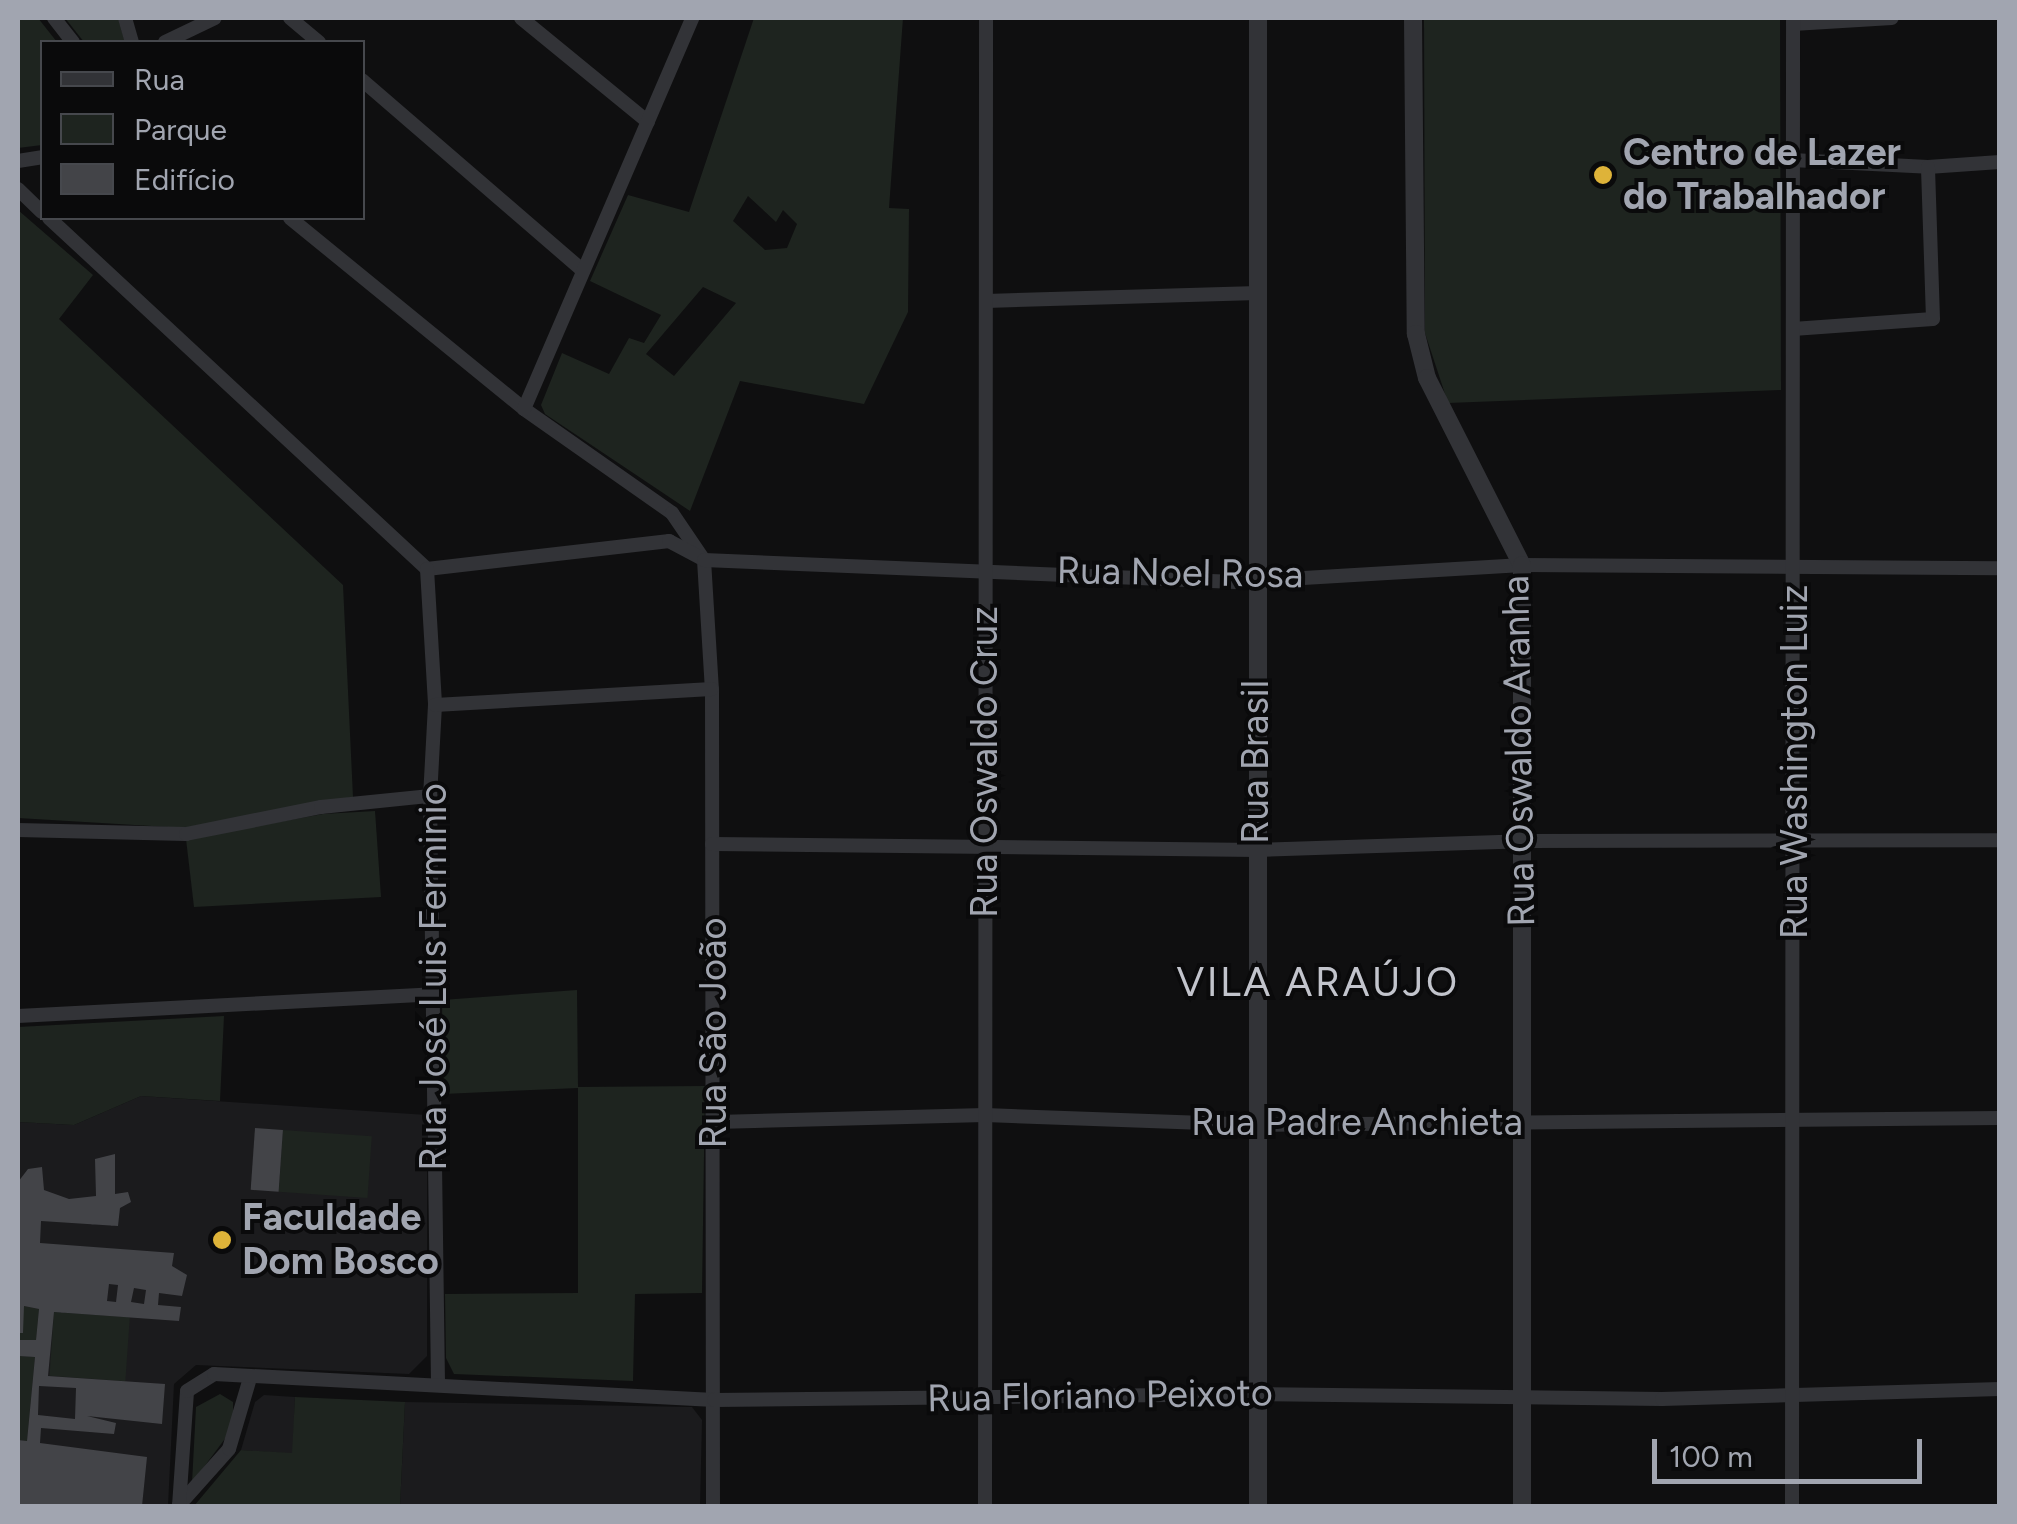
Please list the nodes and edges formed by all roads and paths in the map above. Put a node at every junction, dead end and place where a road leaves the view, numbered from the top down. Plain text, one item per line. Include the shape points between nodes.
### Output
1 (54, 18) edge
2 (216, 18) edge
3 (290, 18) edge
4 (521, 18) edge
5 (692, 18) edge
6 (986, 18) edge
7 (1258, 18) edge
8 (1413, 18) edge
9 (1892, 18) edge
10 (1793, 21) edge
11 (71, 40) edge
12 (168, 40) edge
13 (317, 40) edge
14 (365, 83) edge
15 (648, 122) junction
16 (1792, 160) junction
17 (2000, 162) edge
18 (1928, 167) junction
19 (18, 188) edge
20 (40, 210) edge
21 (50, 220) edge
22 (292, 220) edge
23 (582, 270) junction
24 (1258, 294) junction
25 (986, 301) junction
26 (1793, 328) junction
27 (524, 410) junction
28 (704, 560) junction
29 (1796, 562) junction
30 (1522, 565) junction
31 (985, 568) junction
32 (2000, 568) edge
33 (427, 569) junction
34 (1255, 578) junction
35 (712, 689) junction
36 (435, 705) junction
37 (430, 796) junction
38 (18, 830) edge
39 (2000, 840) edge
40 (1522, 841) junction
41 (1794, 841) junction
42 (712, 844) junction
43 (985, 845) junction
44 (1258, 850) junction
45 (433, 994) junction
46 (18, 1016) edge
47 (985, 1115) junction
48 (2000, 1118) edge
49 (1796, 1121) junction
50 (716, 1122) junction
51 (1519, 1124) junction
52 (1254, 1125) junction
53 (250, 1378) junction
54 (438, 1385) junction
55 (2000, 1389) edge
56 (1258, 1394) junction
57 (1522, 1395) junction
58 (1792, 1396) junction
59 (985, 1398) junction
60 (714, 1400) junction
61 (179, 1506) edge
62 (713, 1506) edge
63 (985, 1506) edge
64 (1258, 1506) edge
65 (1522, 1506) edge
66 (1792, 1506) edge

1 - 11 street
2 - 12 street
3 - 13 street
4 - 15 street
5 - 15 street
6 - 25 street, Rua Oswaldo Cruz
7 - 24 street, Rua Brasil
8 - 30 street, Rua Oswaldo Aranha via 1416,334 1427,378
9 - 10 street
10 - 16 street, Rua Washington Luiz
14 - 23 street
15 - 23 street
16 - 18 street
16 - 26 street, Rua Washington Luiz
17 - 18 street
18 - 26 street via 1933,319
19 - 20 street
21 - 33 street
22 - 27 street
23 - 27 street
24 - 25 street
24 - 34 street, Rua Brasil
25 - 31 street, Rua Oswaldo Cruz
26 - 29 street, Rua Washington Luiz
27 - 28 street via 672,513
28 - 31 street, Rua Noel Rosa
28 - 33 street, Rua Noel Rosa via 669,541
28 - 35 street, Rua São João
29 - 30 street, Rua Noel Rosa
29 - 32 street, Rua Noel Rosa
29 - 41 street, Rua Washington Luiz
30 - 34 street, Rua Noel Rosa
30 - 40 street, Rua Oswaldo Aranha
31 - 34 street, Rua Noel Rosa
31 - 43 street, Rua Oswaldo Cruz
33 - 36 street, Rua José Luis Ferminio
34 - 44 street, Rua Brasil
35 - 36 street
35 - 42 street, Rua São João
36 - 37 street, Rua José Luis Ferminio
37 - 38 street via 320,807 186,834
37 - 45 street, Rua José Luis Ferminio
39 - 41 street
40 - 41 street
40 - 44 street
40 - 51 street, Rua Oswaldo Aranha
41 - 49 street, Rua Washington Luiz
42 - 43 street
42 - 50 street, Rua São João
43 - 44 street
43 - 47 street, Rua Oswaldo Cruz
44 - 52 street, Rua Brasil
45 - 46 street
45 - 54 street, Rua José Luis Ferminio
47 - 50 street, Rua Padre Anchieta
47 - 52 street, Rua Padre Anchieta
47 - 59 street, Rua Oswaldo Cruz
48 - 49 street, Rua Padre Anchieta
49 - 51 street, Rua Padre Anchieta
49 - 58 street, Rua Washington Luiz
50 - 60 street, Rua São João
51 - 52 street, Rua Padre Anchieta
51 - 57 street, Rua Oswaldo Aranha
52 - 56 street, Rua Brasil
53 - 54 street, Rua Floriano Peixoto
53 - 61 street via 230,1450
53 - 61 street, Rua Floriano Peixoto via 201,1377 186,1390
54 - 60 street, Rua Floriano Peixoto
55 - 58 street, Rua Floriano Peixoto
56 - 57 street, Rua Floriano Peixoto
56 - 59 street, Rua Floriano Peixoto
56 - 64 street, Rua Brasil
57 - 58 street, Rua Floriano Peixoto
57 - 65 street, Rua Oswaldo Aranha
58 - 66 street, Rua Washington Luiz
59 - 60 street, Rua Floriano Peixoto
59 - 63 street, Rua Oswaldo Cruz
60 - 62 street, Rua São João

